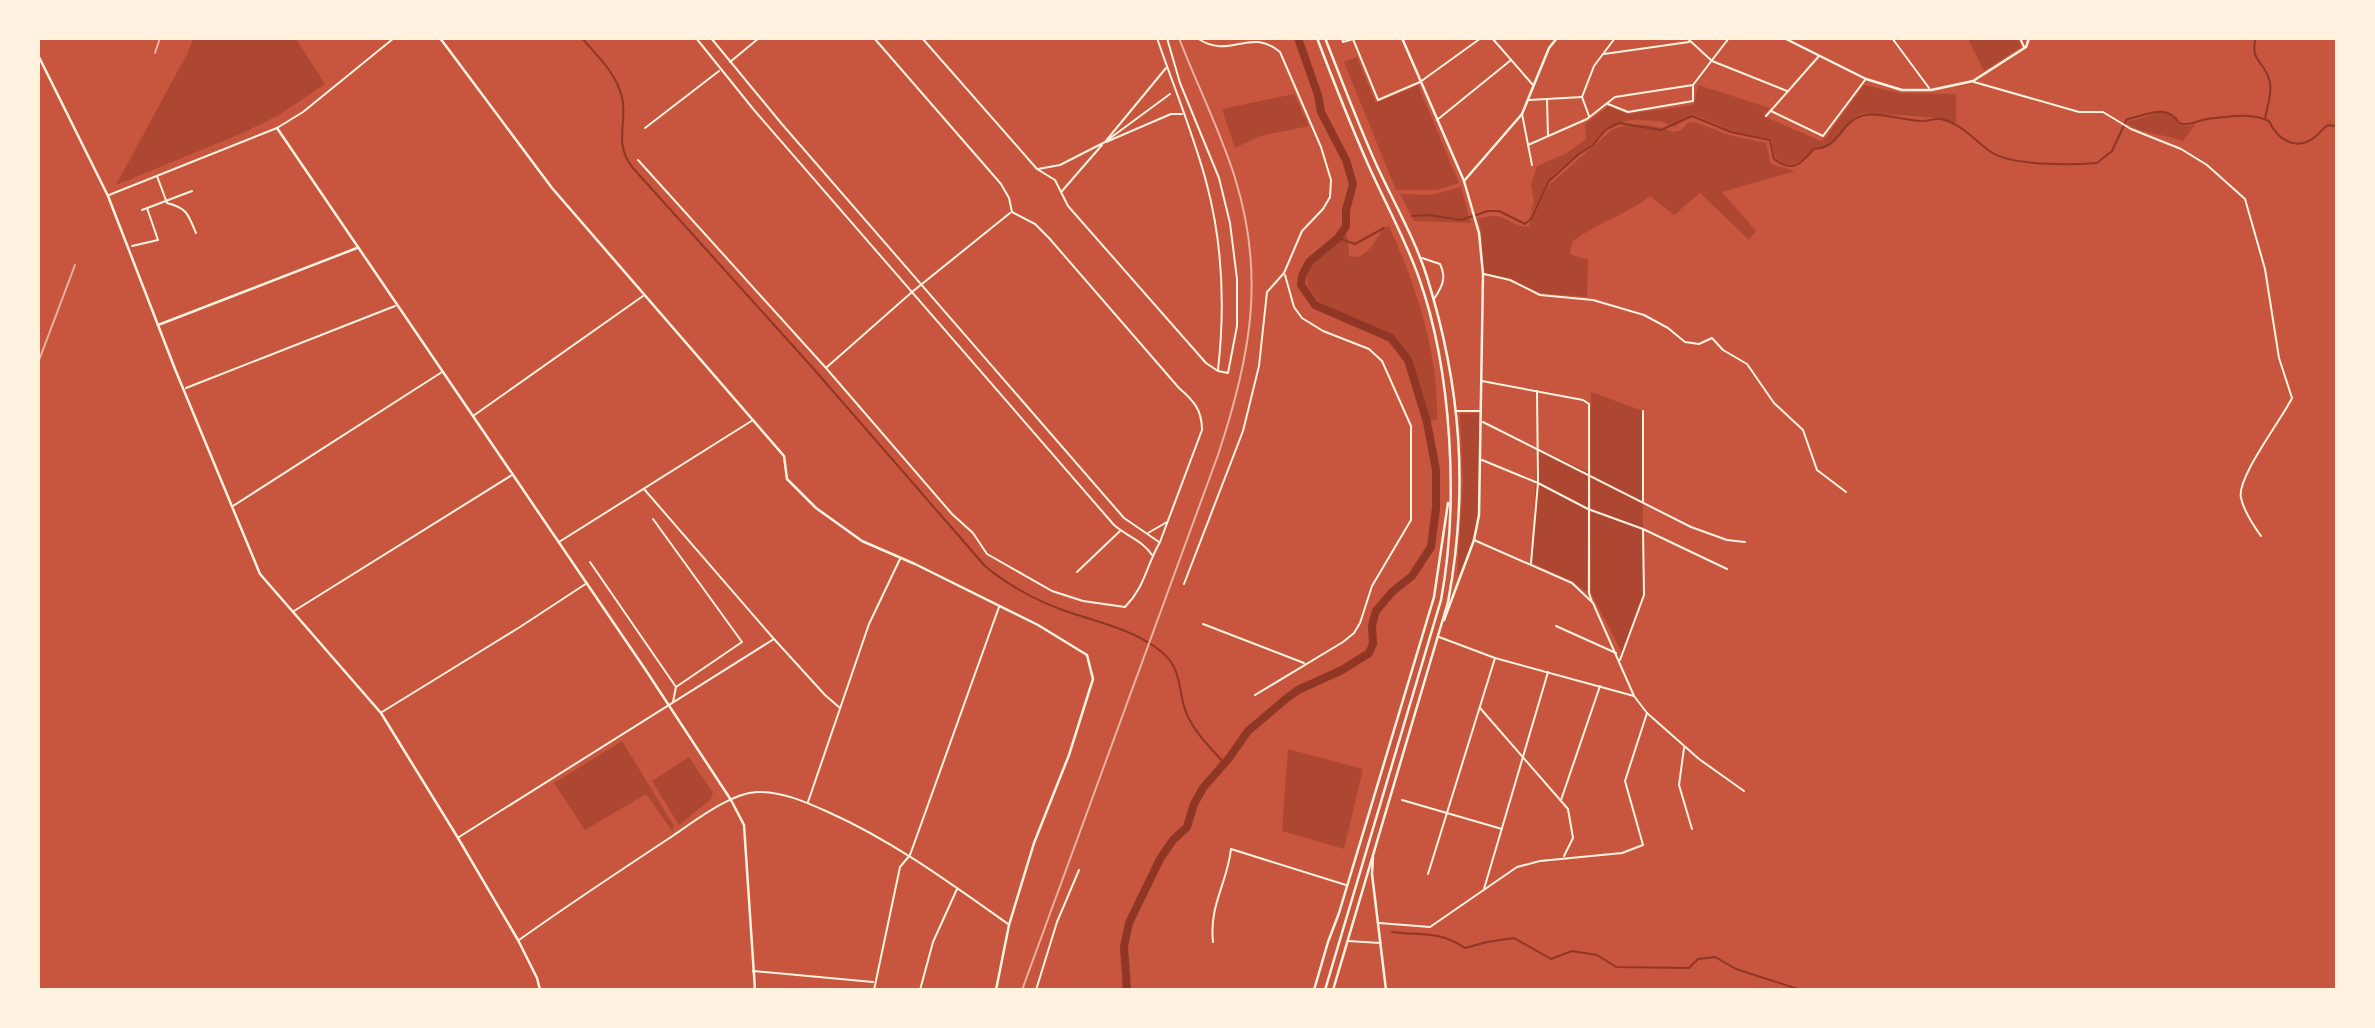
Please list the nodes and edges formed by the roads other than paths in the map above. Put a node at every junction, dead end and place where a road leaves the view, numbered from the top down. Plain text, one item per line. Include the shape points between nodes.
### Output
1 (394, 38) edge
2 (440, 38) edge
3 (696, 38) edge
4 (711, 38) edge
5 (760, 38) edge
6 (874, 38) edge
7 (922, 38) edge
8 (1157, 38) edge
9 (1167, 38) edge
10 (1197, 38) edge
11 (1244, 38) edge
12 (1317, 38) edge
13 (1325, 38) edge
14 (1342, 38) edge
15 (1402, 38) edge
16 (1471, 38) edge
17 (1481, 38) edge
18 (1492, 38) edge
19 (1615, 38) edge
20 (1686, 38) edge
21 (1729, 38) edge
22 (1892, 38) edge
23 (2020, 38) edge
24 (2029, 38) edge
25 (1786, 39) edge
26 (1554, 40) edge
27 (1691, 42) junction
28 (1246, 43) junction
29 (1474, 43) junction
30 (2024, 48) junction
31 (1603, 54) junction
32 (38, 55) edge
33 (1819, 56) junction
34 (1511, 60) junction
35 (1712, 61) junction
36 (729, 63) junction
37 (1167, 67) junction
38 (720, 70) junction
39 (1866, 79) junction
40 (1420, 82) junction
41 (1973, 82) junction
42 (1693, 85) junction
43 (1534, 86) junction
44 (1931, 90) junction
45 (1787, 91) junction
46 (1170, 94) dead end
47 (1582, 97) junction
48 (1547, 98) junction
49 (1528, 100) junction
50 (1607, 103) junction
51 (1771, 111) junction
52 (1183, 114) junction
53 (1522, 114) junction
54 (1766, 116) dead end
55 (1590, 117) junction
56 (1436, 120) junction
57 (277, 128) junction
58 (645, 128) dead end
59 (1548, 136) junction
60 (1105, 142) junction
61 (1528, 145) junction
62 (638, 160) dead end
63 (1532, 165) dead end
64 (1037, 169) junction
65 (157, 175) junction
66 (1464, 181) junction
67 (192, 191) dead end
68 (1061, 192) junction
69 (107, 196) junction
70 (166, 201) junction
71 (147, 208) junction
72 (142, 210) dead end
73 (1012, 212) junction
74 (196, 233) dead end
75 (132, 246) dead end
76 (357, 248) junction
77 (1419, 257) junction
78 (1284, 273) junction
79 (1483, 274) junction
80 (922, 285) junction
81 (912, 292) junction
82 (645, 294) junction
83 (1433, 299) junction
84 (397, 305) junction
85 (158, 325) junction
86 (826, 368) junction
87 (1218, 371) junction
88 (442, 372) junction
89 (1481, 381) junction
90 (185, 389) junction
91 (1537, 390) junction
92 (1457, 411) junction
93 (1480, 411) junction
94 (1643, 411) dead end
95 (472, 417) junction
96 (754, 419) junction
97 (1480, 421) junction
98 (1538, 449) junction
99 (1479, 459) junction
100 (512, 475) junction
101 (1590, 475) junction
102 (1450, 482) junction
103 (1538, 483) junction
104 (644, 489) junction
105 (1846, 492) dead end
106 (1643, 503) junction
107 (232, 507) junction
108 (1588, 509) junction
109 (653, 519) dead end
110 (1168, 521) junction
111 (1643, 529) junction
112 (1121, 531) junction
113 (1147, 533) junction
114 (2261, 536) dead end
115 (1474, 540) junction
116 (558, 542) junction
117 (1160, 542) junction
118 (1745, 542) dead end
119 (1152, 555) junction
120 (901, 558) junction
121 (590, 562) dead end
122 (1531, 564) junction
123 (1727, 569) dead end
124 (1077, 572) dead end
125 (587, 583) junction
126 (1184, 584) dead end
127 (1593, 603) junction
128 (999, 607) junction
129 (294, 612) junction
130 (1203, 624) dead end
131 (1556, 626) dead end
132 (1438, 636) junction
133 (774, 639) junction
134 (1617, 653) junction
135 (1494, 658) junction
136 (1620, 661) junction
137 (1306, 663) junction
138 (1548, 672) junction
139 (676, 687) junction
140 (1600, 687) junction
141 (1255, 695) dead end
142 (1634, 696) junction
143 (671, 704) junction
144 (1480, 707) junction
145 (840, 708) junction
146 (381, 713) junction
147 (1647, 713) junction
148 (1684, 747) junction
149 (1523, 757) junction
150 (1744, 791) dead end
151 (731, 800) junction
152 (1402, 800) dead end
153 (1561, 801) junction
154 (807, 803) junction
155 (1447, 814) junction
156 (1502, 829) junction
157 (1692, 829) dead end
158 (458, 838) junction
159 (910, 855) junction
160 (1373, 856) junction
161 (1564, 858) junction
162 (1079, 870) dead end
163 (1428, 874) dead end
164 (1348, 885) junction
165 (957, 888) junction
166 (1484, 890) junction
167 (1378, 923) junction
168 (1009, 925) junction
169 (518, 940) junction
170 (1213, 942) dead end
171 (1347, 942) junction
172 (1381, 943) junction
173 (754, 971) junction
174 (874, 982) junction
175 (541, 989) edge
176 (755, 989) edge
177 (874, 989) edge
178 (920, 989) edge
179 (996, 989) edge
180 (1036, 989) edge
181 (1314, 989) edge
182 (1324, 989) edge
183 (1334, 989) edge
184 (1386, 989) edge

1 - 57 street
2 - 82 street via 552,188
3 - 38 street
4 - 36 street
5 - 36 street
6 - 73 street via 1001,184
7 - 64 street
8 - 37 street
9 - 87 street via 1180,83 1219,177 1230,223 1237,327 1228,373
10 - 28 street via 1209,47
11 - 28 street
12 - 102 street via 1419,278 1443,385
13 - 77 street
14 - 40 street via 1353,39 1378,100
15 - 40 street
16 - 29 street
17 - 29 street
18 - 34 street
19 - 31 street
20 - 27 street
21 - 35 street
22 - 44 street
23 - 30 street
24 - 30 street
25 - 33 street
26 - 43 street
27 - 31 street
27 - 35 street
28 - 78 street via 1256,40 1280,52 1331,180 1330,197 1302,231
29 - 40 street
30 - 41 street
31 - 47 street
32 - 69 street
33 - 39 street
33 - 45 street
34 - 43 street
34 - 56 street
35 - 42 street
35 - 45 street
36 - 80 street
37 - 52 street
37 - 60 street
38 - 58 street
38 - 81 street
39 - 44 street via 1902,90
39 - 51 street via 1822,136
40 - 56 street
41 - 44 street
41 - 114 street via 2079,112 2103,112 2207,164 2245,199 2266,269 2279,358 2292,398 2246,472 2240,495
42 - 50 street via 1615,97
42 - 50 street via 1693,101 1628,113
43 - 49 street
45 - 51 street
46 - 60 street
47 - 48 street
47 - 55 street
48 - 49 street
48 - 59 street
49 - 53 street
50 - 55 street
51 - 54 street
52 - 60 street via 1171,114
52 - 87 street via 1207,184 1219,240 1223,325
53 - 61 street
53 - 66 street
55 - 59 street
56 - 66 street
57 - 65 street
57 - 76 street
59 - 61 street
60 - 64 street via 1060,165
60 - 68 street
61 - 63 street
62 - 86 street
64 - 68 street via 1055,180
65 - 69 street
65 - 70 street
66 - 79 street via 1479,233
67 - 70 street
68 - 87 street via 1137,287
69 - 85 street
70 - 71 street
70 - 74 street via 182,207
71 - 72 street
71 - 75 street via 158,240
73 - 80 street
73 - 110 street via 1049,238 1195,401 1202,430
76 - 84 street
76 - 85 street
77 - 83 street
77 - 83 street via 1443,269 1443,285
78 - 126 street via 1267,292 1259,366 1243,431
78 - 137 street via 1302,318 1369,349 1382,361 1411,426 1412,520 1372,586 1354,633
79 - 89 street
79 - 105 street via 1510,280 1540,295 1592,300 1644,315 1685,342 1699,344 1712,338 1747,364 1774,403 1803,430 1817,470
80 - 81 street
80 - 113 street via 1124,518
81 - 86 street
81 - 112 street
82 - 95 street
82 - 96 street
83 - 92 street
84 - 88 street
84 - 90 street
85 - 90 street
86 - 119 street via 987,554 1052,591 1125,607 1143,583
88 - 95 street
88 - 107 street
89 - 91 street
89 - 93 street
90 - 107 street
91 - 98 street
91 - 101 street via 1589,404
92 - 93 street
92 - 132 street via 1458,547
93 - 97 street
94 - 106 street
95 - 100 street
96 - 104 street
96 - 120 street via 784,456 787,479 816,508 862,541
97 - 98 street
97 - 99 street
98 - 101 street
98 - 103 street
99 - 103 street
99 - 115 street
100 - 116 street
100 - 129 street
101 - 106 street
101 - 108 street
102 - 164 street via 1434,597
102 - 182 street via 1441,600
103 - 108 street
103 - 122 street
104 - 116 street
104 - 133 street
106 - 118 street via 1691,527
107 - 129 street via 260,574
108 - 111 street
108 - 127 street
109 - 139 street via 742,642
110 - 113 street
110 - 117 street
111 - 123 street
111 - 136 street via 1644,595
112 - 119 street via 1144,542
112 - 124 street
113 - 117 street
115 - 122 street
115 - 132 street
116 - 125 street
117 - 119 street
120 - 128 street
120 - 145 street via 869,624
121 - 139 street
122 - 127 street via 1572,583
125 - 143 street
125 - 146 street
127 - 134 street
128 - 159 street
128 - 168 street via 1076,646 1087,655 1093,679
129 - 146 street
130 - 137 street
131 - 134 street
132 - 135 street
132 - 160 street
133 - 143 street
133 - 145 street
134 - 136 street
135 - 138 street
135 - 144 street
136 - 142 street
137 - 141 street
138 - 140 street
138 - 149 street
139 - 143 street
140 - 142 street
140 - 153 street
142 - 147 street
143 - 151 street
143 - 158 street
144 - 149 street
144 - 155 street
145 - 154 street
146 - 158 street
147 - 148 street
147 - 161 street via 1625,781 1643,845 1622,853
148 - 150 street
148 - 157 street via 1679,785
149 - 153 street
149 - 156 street
151 - 154 street via 756,792
151 - 169 street
151 - 173 street via 744,825
152 - 155 street
153 - 161 street via 1568,808 1573,838
154 - 159 street
155 - 156 street
155 - 163 street
156 - 166 street
158 - 169 street
159 - 165 street
159 - 174 street via 900,867
160 - 167 street
160 - 171 street
161 - 166 street via 1517,867
162 - 180 street
164 - 170 street via 1231,849 1215,902
164 - 181 street
165 - 168 street
165 - 178 street via 933,942
166 - 167 street via 1430,927
167 - 172 street
168 - 179 street
169 - 175 street
171 - 172 street
171 - 183 street
172 - 184 street
173 - 174 street
173 - 176 street
174 - 177 street

